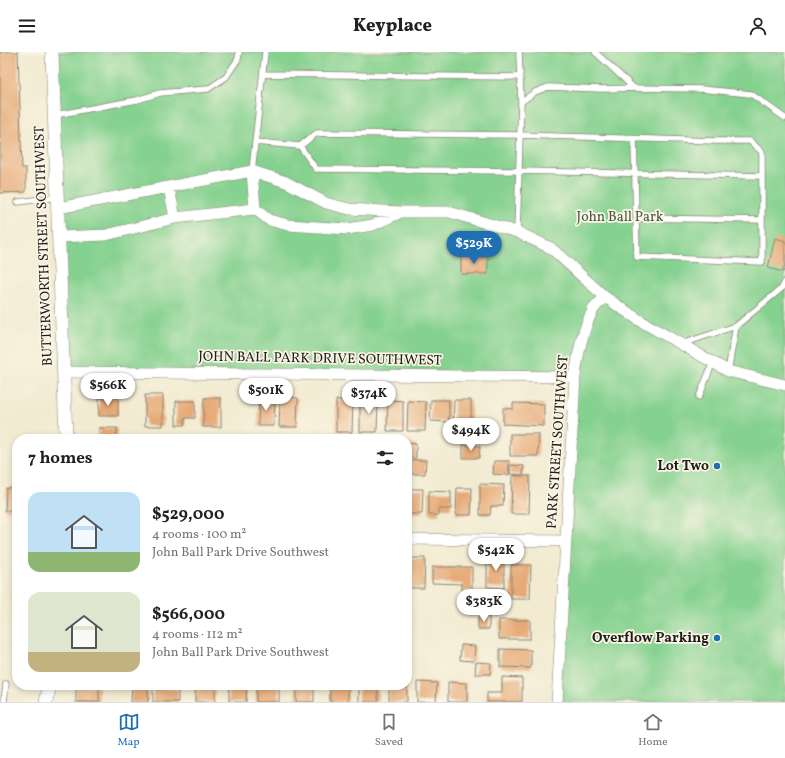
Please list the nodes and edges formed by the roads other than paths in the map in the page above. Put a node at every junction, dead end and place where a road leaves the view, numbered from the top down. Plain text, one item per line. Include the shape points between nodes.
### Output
1 (52, 52) edge
2 (239, 52) edge
3 (265, 52) edge
4 (519, 52) edge
5 (595, 52) edge
6 (262, 74) junction
7 (520, 77) junction
8 (634, 88) junction
9 (520, 102) junction
10 (55, 115) junction
11 (785, 118) edge
12 (519, 135) junction
13 (634, 139) junction
14 (255, 142) junction
15 (300, 146) junction
16 (252, 171) junction
17 (518, 171) junction
18 (635, 174) junction
19 (762, 176) junction
20 (169, 188) junction
21 (18, 202) dead end
22 (58, 202) junction
23 (255, 209) junction
24 (401, 212) junction
25 (175, 218) junction
26 (636, 218) junction
27 (762, 220) junction
28 (517, 232) junction
29 (59, 237) junction
30 (785, 282) edge
31 (605, 297) junction
32 (736, 326) junction
33 (681, 344) junction
34 (713, 362) junction
35 (728, 370) junction
36 (65, 372) junction
37 (575, 377) junction
38 (785, 385) edge
39 (699, 397) dead end
40 (66, 434) edge
41 (412, 539) edge
42 (566, 541) junction
43 (6, 684) dead end
44 (49, 690) edge
45 (4, 702) edge
46 (46, 702) edge
47 (557, 702) edge

1 - 10 street, BUTTERWORTH STREET SOUTHWEST
2 - 10 lane via 238,59 226,77 208,89 160,93 137,100
3 - 6 lane
4 - 7 lane
5 - 8 lane
6 - 7 lane
6 - 14 lane
7 - 9 lane
8 - 9 lane via 548,87
8 - 11 lane via 701,89 751,94
9 - 12 lane
10 - 22 street, BUTTERWORTH STREET SOUTHWEST
12 - 13 lane
12 - 15 lane via 317,133
12 - 17 lane
13 - 18 lane
13 - 19 lane via 750,141 762,152
14 - 15 lane
14 - 16 lane
15 - 17 lane via 316,169
16 - 20 street
16 - 23 street
16 - 24 street via 286,182 326,203 349,209
17 - 18 lane
17 - 28 lane
18 - 19 lane
18 - 26 lane
19 - 27 lane
20 - 22 street
20 - 25 street
21 - 22 lane
22 - 29 street, BUTTERWORTH STREET SOUTHWEST
23 - 24 street via 269,220 288,225 347,229 373,225
23 - 25 street
24 - 28 street via 450,212
25 - 29 street via 106,235
26 - 27 lane
26 - 27 lane via 637,257 762,262
28 - 31 street via 551,248
29 - 36 street, BUTTERWORTH STREET SOUTHWEST
30 - 32 lane via 782,288
31 - 33 street
31 - 37 street, PARK STREET SOUTHWEST via 593,309 584,333 578,352
32 - 33 lane
32 - 35 lane
33 - 34 street
34 - 35 street
34 - 39 lane
35 - 38 street
36 - 37 street, JOHN BALL PARK DRIVE SOUTHWEST
36 - 40 street, BUTTERWORTH STREET SOUTHWEST
37 - 42 street, PARK STREET SOUTHWEST
41 - 42 street
42 - 47 street, PARK STREET SOUTHWEST
43 - 45 lane
44 - 46 street

